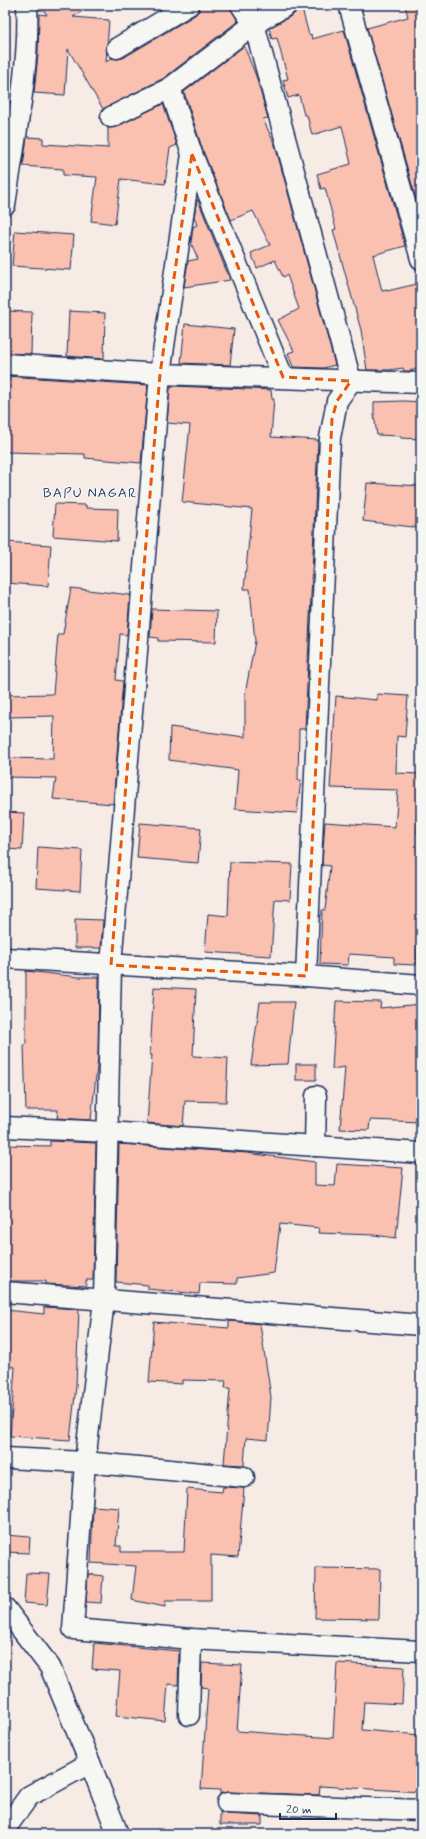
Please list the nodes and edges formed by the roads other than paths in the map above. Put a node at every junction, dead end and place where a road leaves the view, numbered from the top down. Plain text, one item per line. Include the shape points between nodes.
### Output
1 (27, 5) edge
2 (189, 5) edge
3 (241, 5) edge
4 (287, 5) edge
5 (349, 5) edge
6 (254, 24) junction
7 (117, 48) dead end
8 (170, 88) junction
9 (110, 116) dead end
10 (192, 154) junction
11 (5, 205) edge
12 (421, 259) edge
13 (5, 364) edge
14 (160, 374) junction
15 (283, 377) junction
16 (351, 381) junction
17 (421, 383) edge
18 (5, 958) edge
19 (111, 965) junction
20 (306, 976) junction
21 (421, 985) edge
22 (316, 1096) dead end
23 (5, 1127) edge
24 (108, 1132) junction
25 (315, 1146) junction
26 (421, 1153) edge
27 (5, 1292) edge
28 (104, 1300) junction
29 (421, 1325) edge
30 (5, 1458) edge
31 (85, 1462) junction
32 (244, 1477) dead end
33 (5, 1608) edge
34 (192, 1639) junction
35 (421, 1650) edge
36 (189, 1715) dead end
37 (90, 1763) junction
38 (227, 1803) dead end
39 (421, 1810) edge
40 (5, 1829) edge
41 (118, 1834) edge

1 - 11 street via 28,26 21,98
2 - 7 street
3 - 6 street
4 - 6 street
5 - 12 street
6 - 8 street
6 - 16 street
8 - 9 street
8 - 10 street
10 - 14 street
10 - 15 street
13 - 14 street
14 - 15 street
14 - 19 street
15 - 16 street
16 - 17 street
16 - 20 street via 338,401 330,438
18 - 19 street
19 - 20 street
19 - 24 street
20 - 21 street
22 - 25 street
23 - 24 street
24 - 25 street
24 - 28 street
25 - 26 street
27 - 28 street
28 - 29 street
28 - 31 street
30 - 31 street
31 - 32 street
31 - 34 street via 74,1629
33 - 37 street via 50,1667
34 - 35 street
34 - 36 street
37 - 40 street via 30,1796
37 - 41 street
38 - 39 street

